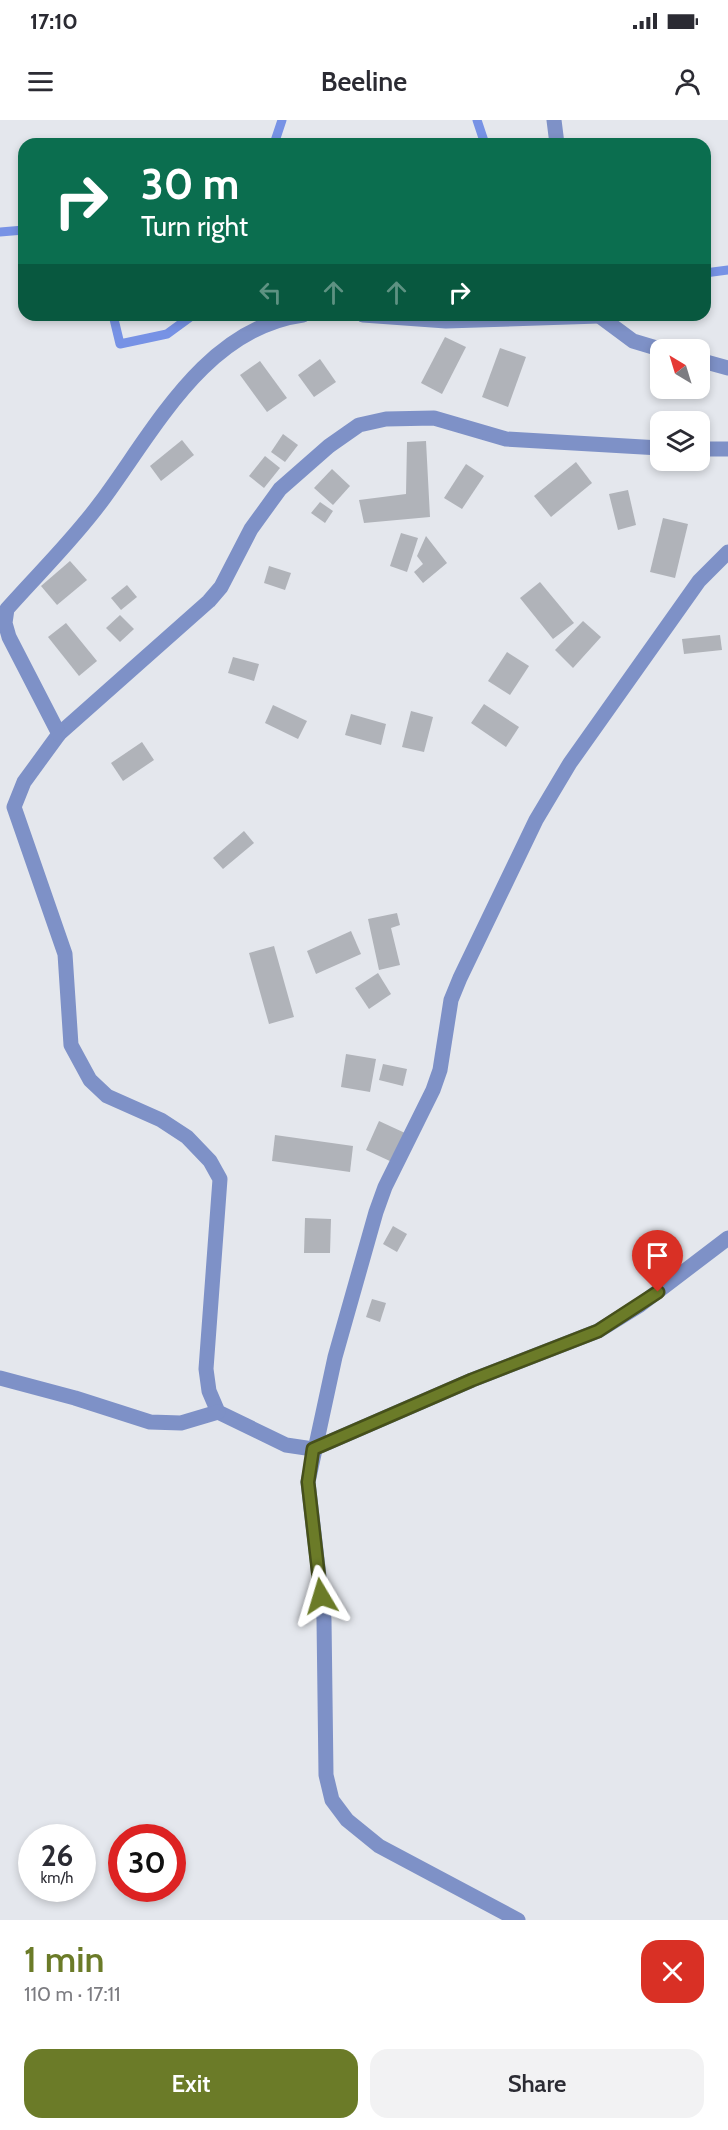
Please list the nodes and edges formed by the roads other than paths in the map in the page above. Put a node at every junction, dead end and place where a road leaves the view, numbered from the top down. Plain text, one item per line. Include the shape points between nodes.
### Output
1 (554, 120) edge
2 (556, 138) edge
3 (275, 321) edge
4 (605, 321) edge
5 (650, 346) edge
6 (710, 363) edge
7 (728, 369) edge
8 (650, 447) edge
9 (710, 449) edge
10 (728, 449) edge
11 (728, 552) edge
12 (59, 734) junction
13 (728, 1238) edge
14 (0, 1378) edge
15 (218, 1412) junction
16 (313, 1449) junction
17 (518, 1920) edge

1 - 2 street
3 - 12 street via 225,349 201,368 145,438 100,504 6,609 9,637
4 - 5 street via 633,341
6 - 7 street
8 - 12 street via 506,439 434,417 386,419 359,426 328,446 280,489 251,529 221,587 209,601
9 - 10 street
11 - 16 street via 699,581 570,763 536,820 460,978 434,1090 375,1212
12 - 15 street via 24,782 14,807 65,954 71,1045 90,1080 107,1096 161,1120 187,1137 210,1161 220,1179 206,1369 209,1391
13 - 16 street via 640,1305 598,1331
14 - 15 street via 150,1422 181,1423
15 - 16 street via 286,1445
16 - 17 street via 308,1482 324,1619 326,1775 332,1800 347,1820 379,1846

